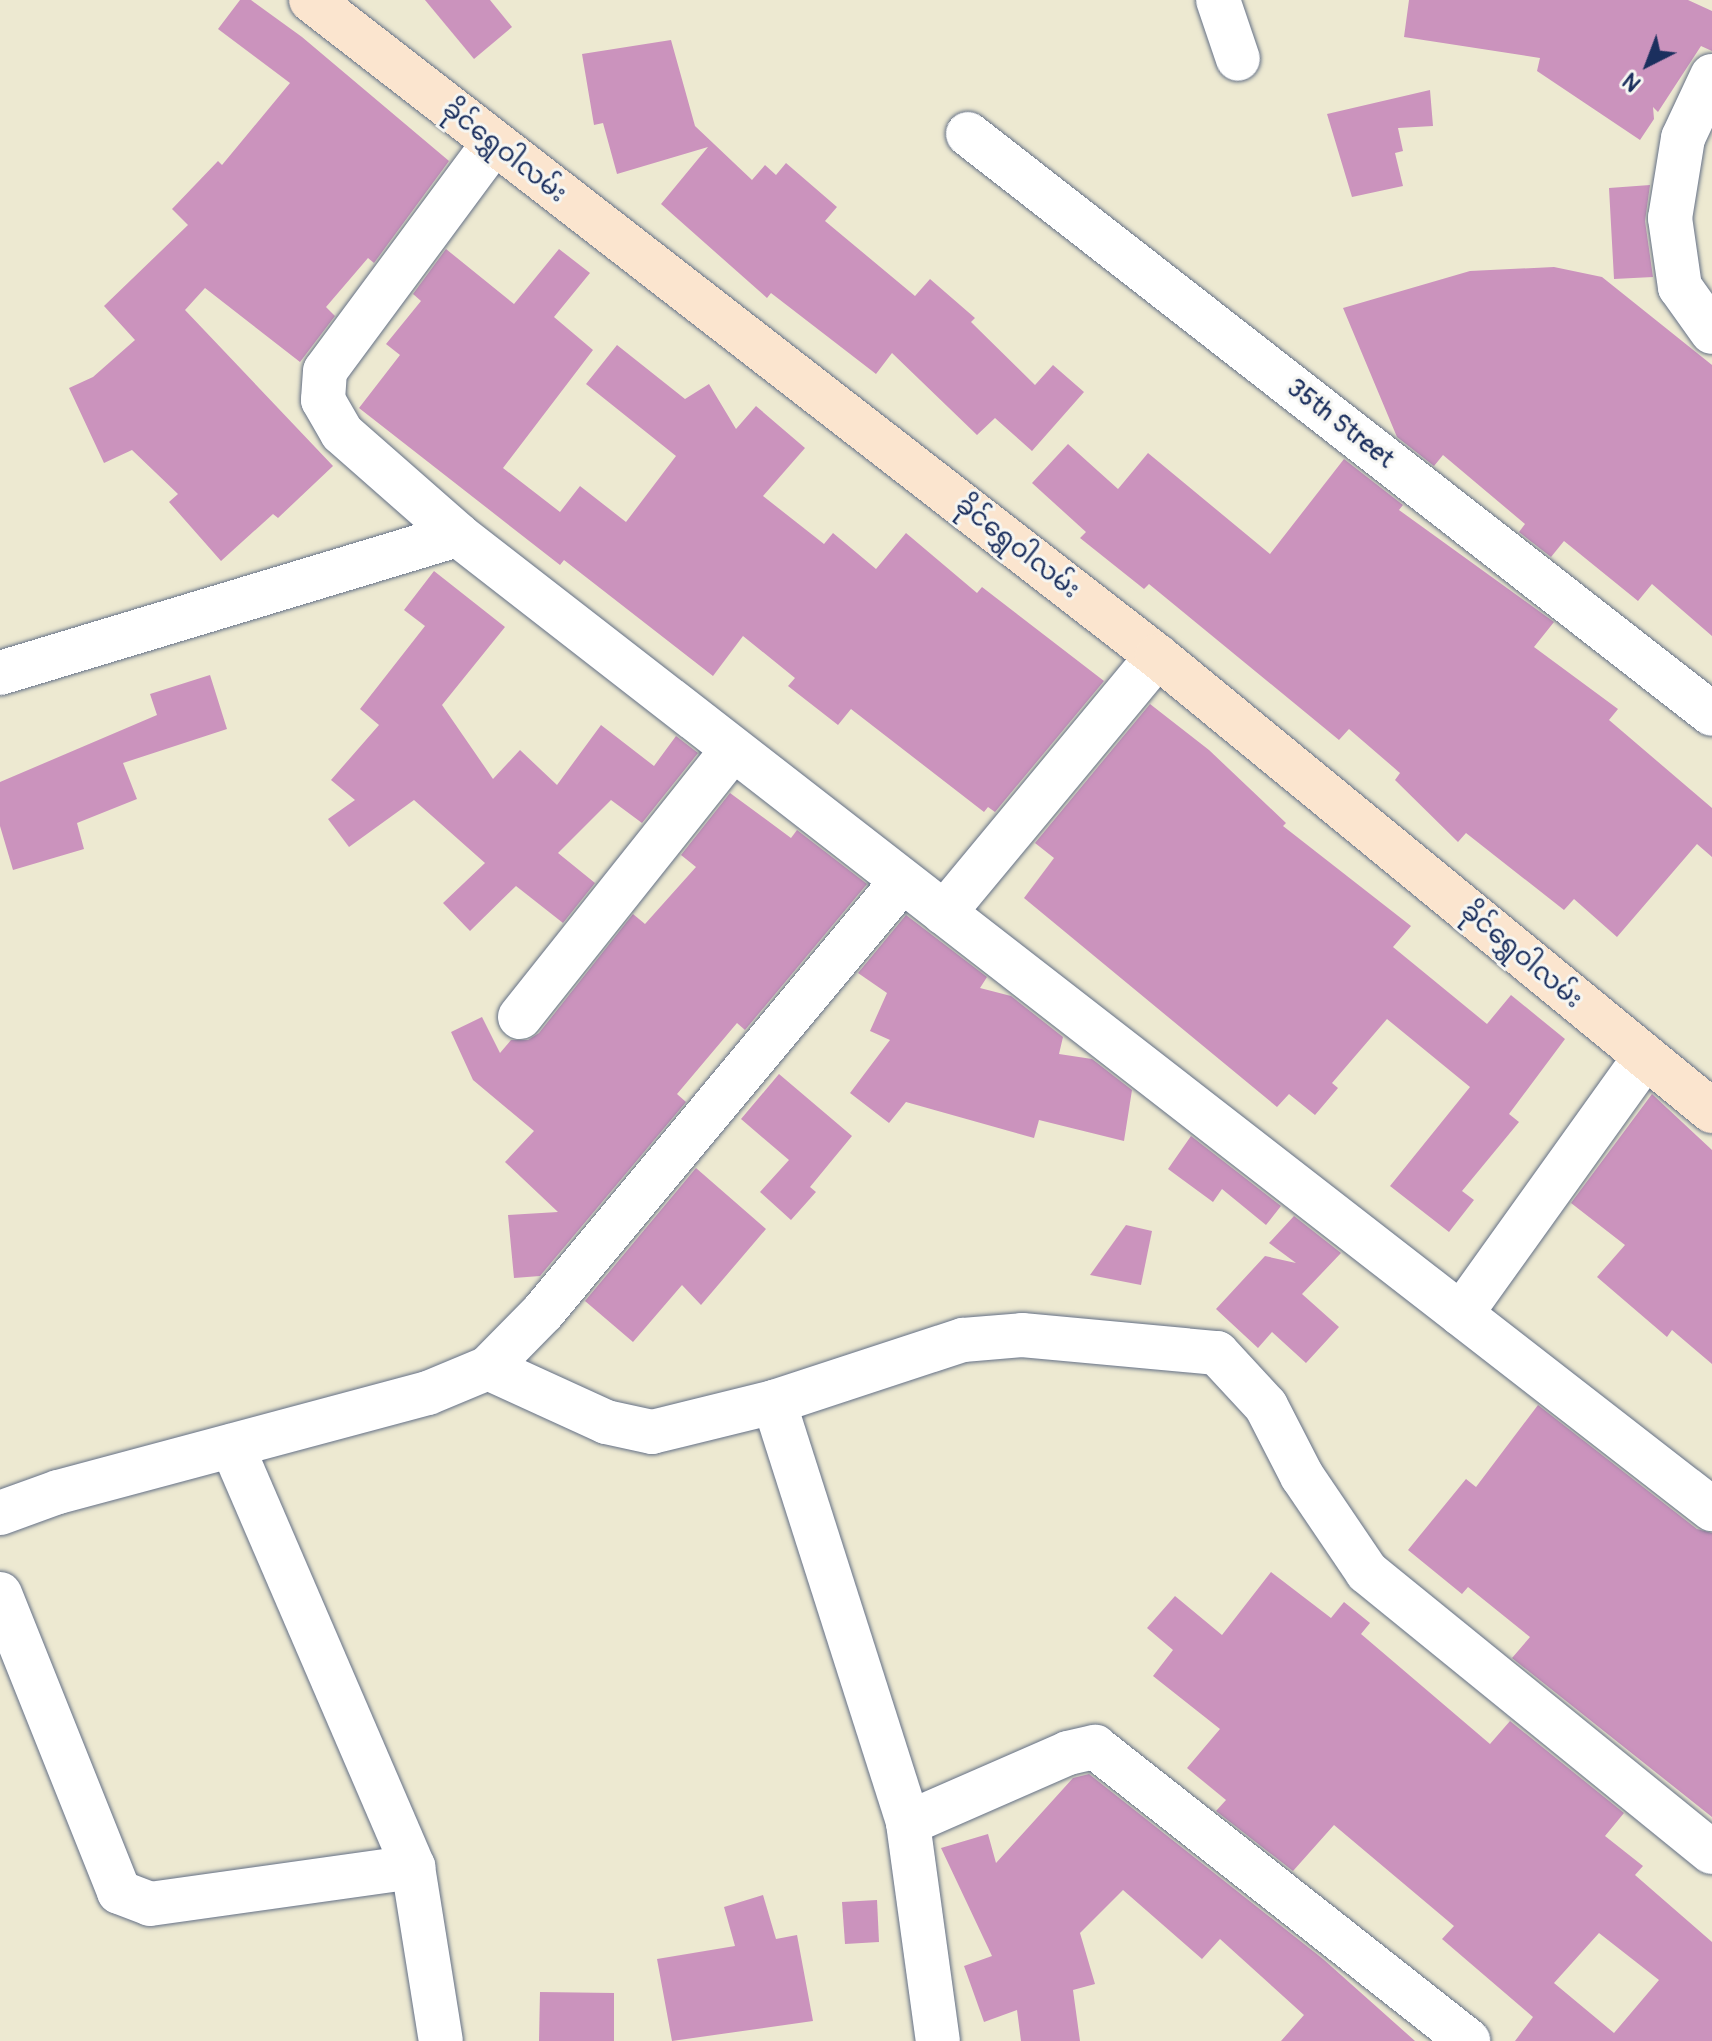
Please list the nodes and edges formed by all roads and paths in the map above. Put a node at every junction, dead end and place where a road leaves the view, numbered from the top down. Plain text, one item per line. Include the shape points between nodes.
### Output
1 (311, 0) edge
2 (1218, 0) edge
3 (1238, 59) dead end
4 (1712, 76) edge
5 (968, 134) dead end
6 (493, 144) junction
7 (1712, 332) edge
8 (458, 535) junction
9 (1157, 656) junction
10 (0, 673) edge
11 (1712, 714) edge
12 (733, 749) junction
13 (902, 881) junction
14 (944, 913) junction
15 (520, 1017) dead end
16 (1644, 1058) junction
17 (1712, 1111) edge
18 (1461, 1314) junction
19 (488, 1368) junction
20 (774, 1402) junction
21 (232, 1446) junction
22 (1712, 1509) edge
23 (0, 1513) edge
24 (0, 1594) edge
25 (908, 1823) junction
26 (1712, 1852) edge
27 (413, 1867) junction
28 (441, 2041) edge
29 (938, 2041) edge
30 (1468, 2041) edge

1 - 6 street, ခိုင်ရွှေဝါလမ်း
2 - 3 street
4 - 7 street via 1683,138 1670,218 1680,287
5 - 11 street, 35th Street
6 - 8 street via 370,306 325,371 323,384 323,400 342,433
6 - 9 street, ခိုင်ရွှေဝါလမ်း
8 - 10 street
8 - 12 street
9 - 14 street
9 - 16 street, ခိုင်ရွှေဝါလမ်း
12 - 13 street
12 - 15 street
13 - 14 street
13 - 19 street via 543,1312
14 - 18 street
16 - 17 street, ခိုင်ရွှေဝါလမ်း
16 - 18 street
18 - 22 street
19 - 20 street via 606,1422 652,1432
19 - 21 street via 428,1393
20 - 25 street
20 - 26 street via 963,1340 1022,1335 1217,1353 1266,1406 1309,1487 1367,1572
21 - 23 street via 58,1492
21 - 27 street
24 - 27 street via 119,1892 150,1904
25 - 29 street
25 - 30 street via 1068,1753 1095,1747
27 - 28 street

